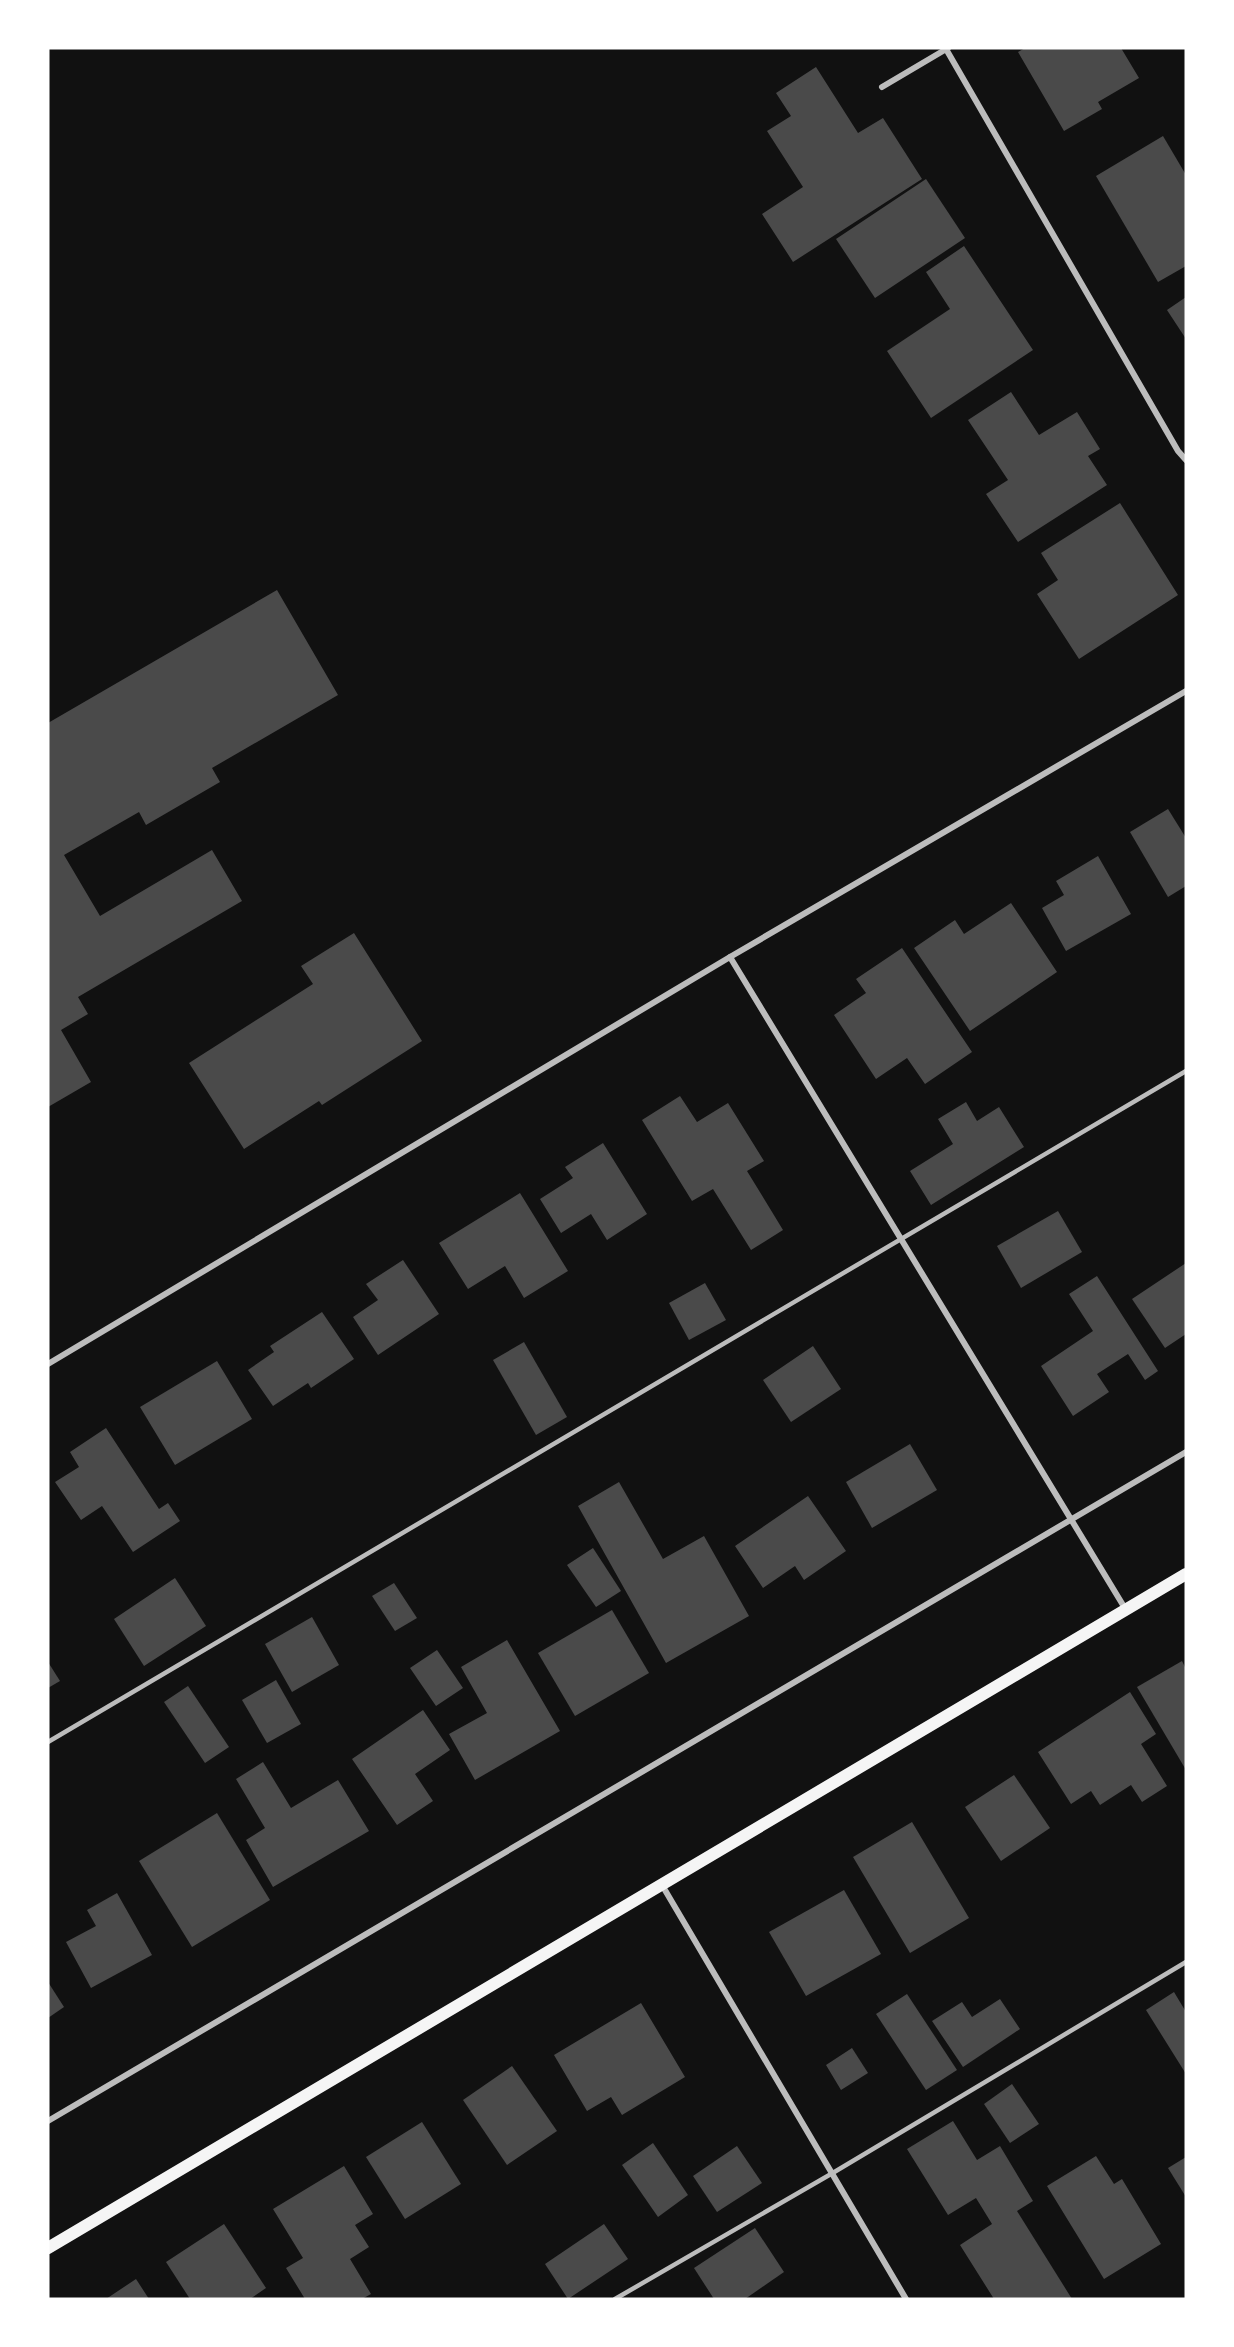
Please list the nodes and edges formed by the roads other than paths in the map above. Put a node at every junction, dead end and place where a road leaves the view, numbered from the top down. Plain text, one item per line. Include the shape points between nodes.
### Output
1 (947, 49) edge
2 (882, 87) dead end
3 (1186, 460) edge
4 (1186, 691) edge
5 (730, 957) junction
6 (1186, 1071) edge
7 (901, 1239) junction
8 (48, 1364) edge
9 (1186, 1452) edge
10 (1071, 1519) junction
11 (1186, 1574) edge
12 (1126, 1610) junction
13 (48, 1742) edge
14 (662, 1885) junction
15 (1186, 1962) edge
16 (48, 2121) edge
17 (831, 2174) junction
18 (48, 2248) edge
19 (615, 2299) edge
20 (906, 2299) edge

1 - 2 street
1 - 3 street
4 - 5 street
5 - 7 street
5 - 8 street
6 - 7 lane
7 - 10 street
7 - 13 lane
9 - 10 street
10 - 12 street
10 - 16 street
11 - 12 main road
12 - 14 main road
14 - 17 street
14 - 18 main road
15 - 17 lane
17 - 19 lane
17 - 20 street

